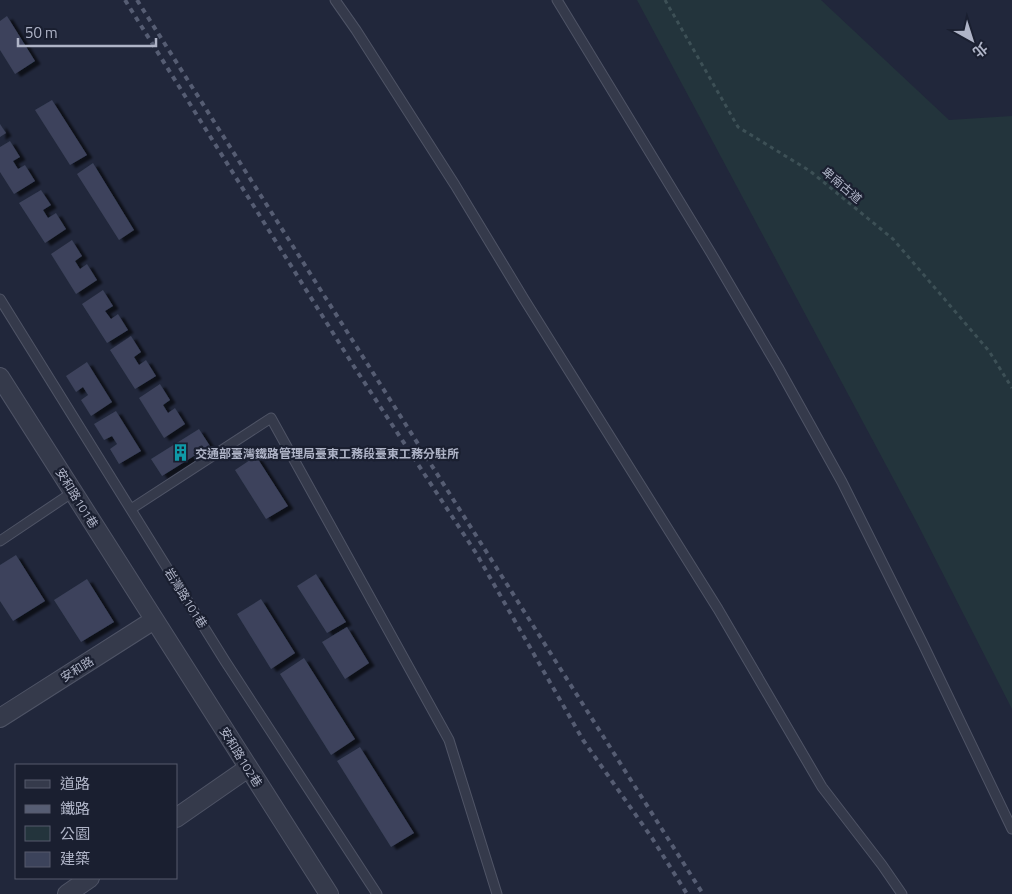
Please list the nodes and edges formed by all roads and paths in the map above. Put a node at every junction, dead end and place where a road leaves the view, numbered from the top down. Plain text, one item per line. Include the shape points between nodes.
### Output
1 (336, 0) edge
2 (556, 0) edge
3 (665, 0) edge
4 (0, 299) edge
5 (0, 377) edge
6 (1012, 388) edge
7 (73, 492) junction
8 (131, 509) junction
9 (0, 541) edge
10 (154, 620) junction
11 (0, 718) edge
12 (248, 768) junction
13 (178, 817) edge
14 (1012, 829) edge
15 (89, 879) edge
16 (67, 894) edge
17 (328, 894) edge
18 (377, 894) edge
19 (497, 894) edge
20 (902, 894) edge

1 - 20 lane via 455,185 718,609 822,787
2 - 14 lane via 711,253 842,482
3 - 6 path, 卑南古道 via 738,127 810,171 893,239 989,351
4 - 8 lane, 岩灣路101巷
5 - 7 street, 安和路101巷
7 - 9 lane
7 - 10 street, 安和路101巷
8 - 18 lane, 岩灣路101巷
8 - 19 lane via 271,418 449,740
10 - 11 street, 安和路
10 - 12 street, 安和路102巷
12 - 13 street
12 - 17 street, 安和路102巷
15 - 16 street

